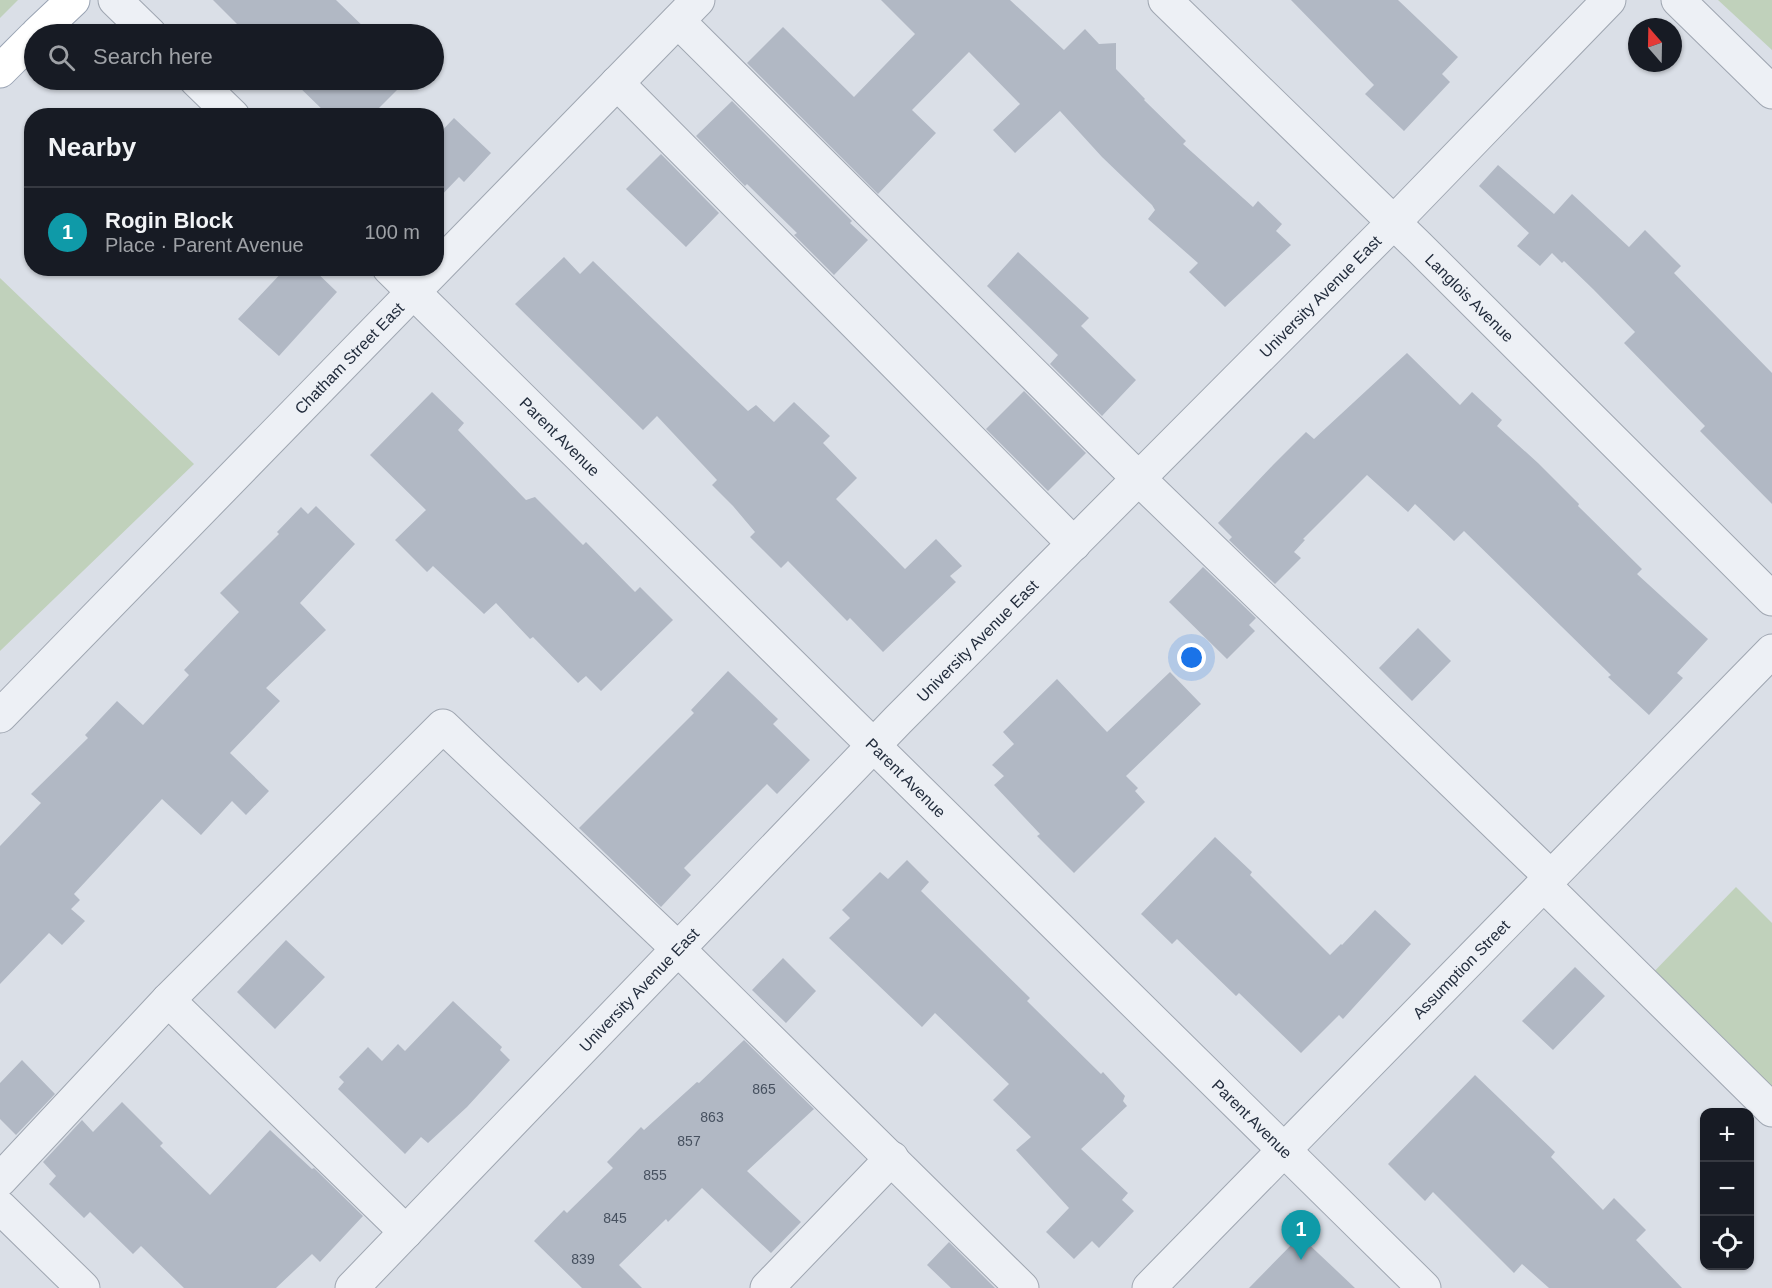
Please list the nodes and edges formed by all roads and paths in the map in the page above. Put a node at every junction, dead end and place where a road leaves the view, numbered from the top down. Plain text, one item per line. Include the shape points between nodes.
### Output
1 (73, 0) edge
2 (115, 0) edge
3 (1165, 0) edge
4 (1609, 0) edge
5 (1678, 0) edge
6 (688, 10) edge
7 (48, 24) edge
8 (140, 24) edge
9 (24, 48) edge
10 (0, 71) edge
11 (617, 83) junction
12 (206, 90) edge
13 (1772, 92) edge
14 (225, 108) edge
15 (1394, 222) junction
16 (444, 260) edge
17 (397, 276) edge
18 (429, 276) edge
19 (413, 292) junction
20 (1138, 479) junction
21 (1074, 544) junction
22 (1772, 598) edge
23 (1772, 651) edge
24 (0, 716) edge
25 (873, 747) junction
26 (1547, 881) junction
27 (678, 950) junction
28 (168, 1000) junction
29 (1772, 1110) edge
30 (1283, 1150) junction
31 (892, 1158) junction
32 (0, 1180) edge
33 (0, 1207) edge
34 (406, 1232) junction
35 (83, 1288) edge
36 (352, 1288) edge
37 (767, 1288) edge
38 (1022, 1288) edge
39 (1149, 1288) edge
40 (1424, 1288) edge

1 - 7 main road
2 - 8 street
3 - 15 street, Langlois Avenue
4 - 15 street, University Avenue East
5 - 13 street
6 - 11 street, Chatham Street East
6 - 20 street
9 - 10 main road
11 - 16 street, Chatham Street East
11 - 21 street
12 - 14 street
15 - 20 street, University Avenue East
15 - 22 street, Langlois Avenue
17 - 19 street, Parent Avenue
18 - 19 street, Chatham Street East
19 - 24 street, Chatham Street East
19 - 25 street, Parent Avenue
20 - 21 street, University Avenue East
20 - 26 street
21 - 25 street, University Avenue East
23 - 26 street, Assumption Street
25 - 27 street, University Avenue East
25 - 30 street, Parent Avenue
26 - 29 street
26 - 30 street, Assumption Street
27 - 28 street via 443,726
27 - 31 street
27 - 34 street, University Avenue East
28 - 32 street
28 - 34 street
30 - 39 street, Assumption Street
30 - 40 street, Parent Avenue
31 - 37 street
31 - 38 street
33 - 35 street
34 - 36 street, University Avenue East

